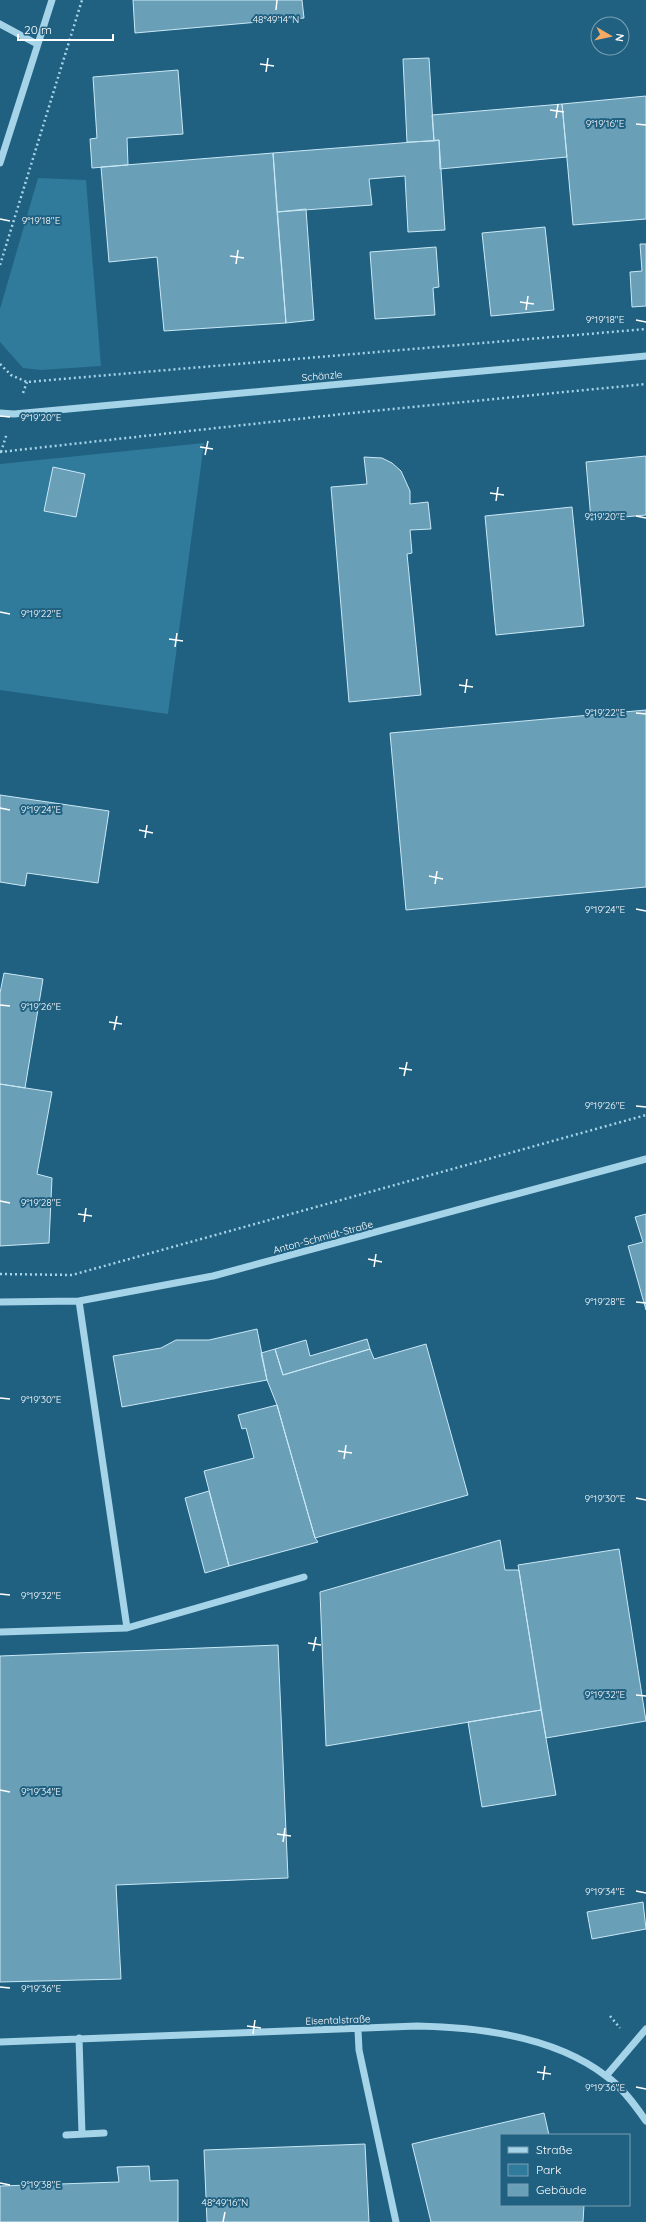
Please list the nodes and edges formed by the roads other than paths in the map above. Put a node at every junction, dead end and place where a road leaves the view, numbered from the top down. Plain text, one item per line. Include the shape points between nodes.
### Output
1 (52, 0) edge
2 (0, 24) edge
3 (37, 44) junction
4 (0, 163) edge
5 (646, 356) edge
6 (0, 413) edge
7 (646, 1159) edge
8 (79, 1301) junction
9 (0, 1302) edge
10 (304, 1578) dead end
11 (127, 1628) junction
12 (0, 1632) edge
13 (646, 2029) edge
14 (358, 2030) junction
15 (79, 2038) junction
16 (0, 2042) edge
17 (606, 2076) junction
18 (646, 2121) edge
19 (104, 2133) dead end
20 (82, 2134) junction
21 (66, 2135) dead end
22 (396, 2222) edge

1 - 3 street
2 - 3 street
3 - 4 street
5 - 6 street, Schänzle via 14,414
7 - 8 street, Anton-Schmidt-Straße via 213,1276
8 - 9 street, Anton-Schmidt-Straße
8 - 11 street
10 - 11 street
11 - 12 street
13 - 17 street
14 - 15 street, Eisentalstraße
14 - 17 street, Eisentalstraße via 456,2026 520,2038 554,2048
14 - 22 street via 359,2050
15 - 16 street, Eisentalstraße
15 - 20 street
17 - 18 street, Eisentalstraße
19 - 20 street
20 - 21 street

